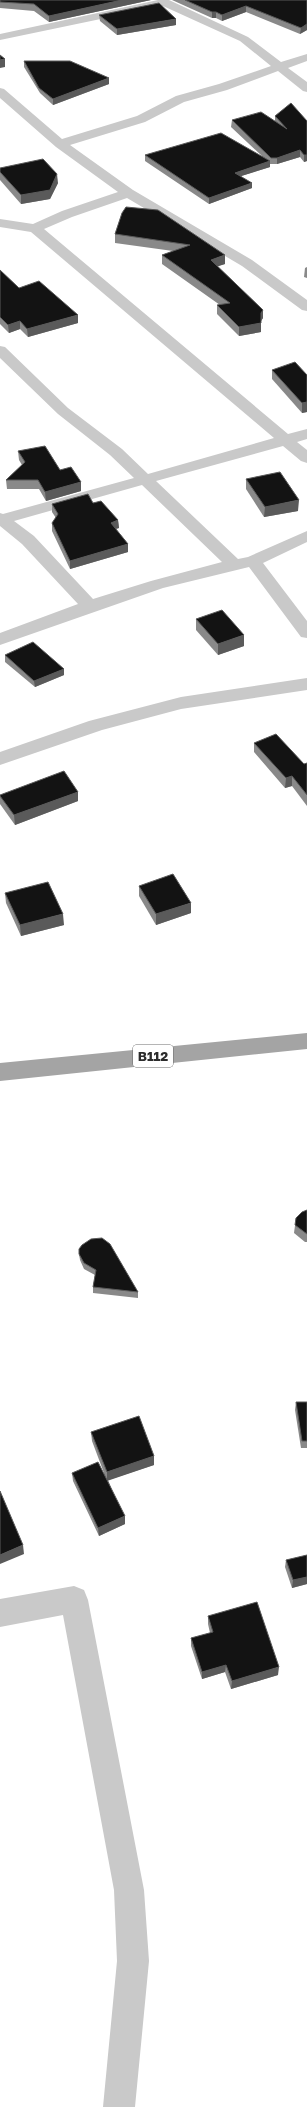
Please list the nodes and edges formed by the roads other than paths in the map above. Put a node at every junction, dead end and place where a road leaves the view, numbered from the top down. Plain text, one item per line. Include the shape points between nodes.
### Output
1 (163, 1) edge
2 (0, 37) edge
3 (307, 57) edge
4 (279, 66) junction
5 (307, 88) edge
6 (0, 92) edge
7 (60, 144) junction
8 (128, 193) junction
9 (0, 224) edge
10 (35, 228) junction
11 (307, 307) edge
12 (0, 350) edge
13 (307, 434) edge
14 (286, 440) junction
15 (307, 458) edge
16 (144, 480) junction
17 (1, 519) edge
18 (307, 536) edge
19 (253, 561) junction
20 (234, 564) junction
21 (89, 606) junction
22 (307, 632) edge
23 (0, 639) edge
24 (307, 684) edge
25 (0, 759) edge
26 (307, 1041) edge
27 (0, 1072) edge
28 (0, 1614) edge
29 (119, 2107) edge

1 - 2 street
1 - 4 street via 244,39
3 - 4 street
4 - 5 street
4 - 7 street via 223,87 180,99 141,119
6 - 7 street
7 - 8 street
8 - 10 street
8 - 11 street via 247,263
9 - 10 street
10 - 14 street
12 - 16 street via 63,411 116,452
13 - 14 street
14 - 15 street
14 - 16 street
16 - 17 street
16 - 20 street
17 - 21 street via 28,540
18 - 19 street
19 - 20 street
19 - 22 street
20 - 21 street via 180,577
21 - 23 street
24 - 25 street via 181,703 96,725
26 - 27 main road, B112
28 - 29 street via 74,1600 129,1890 133,1961

